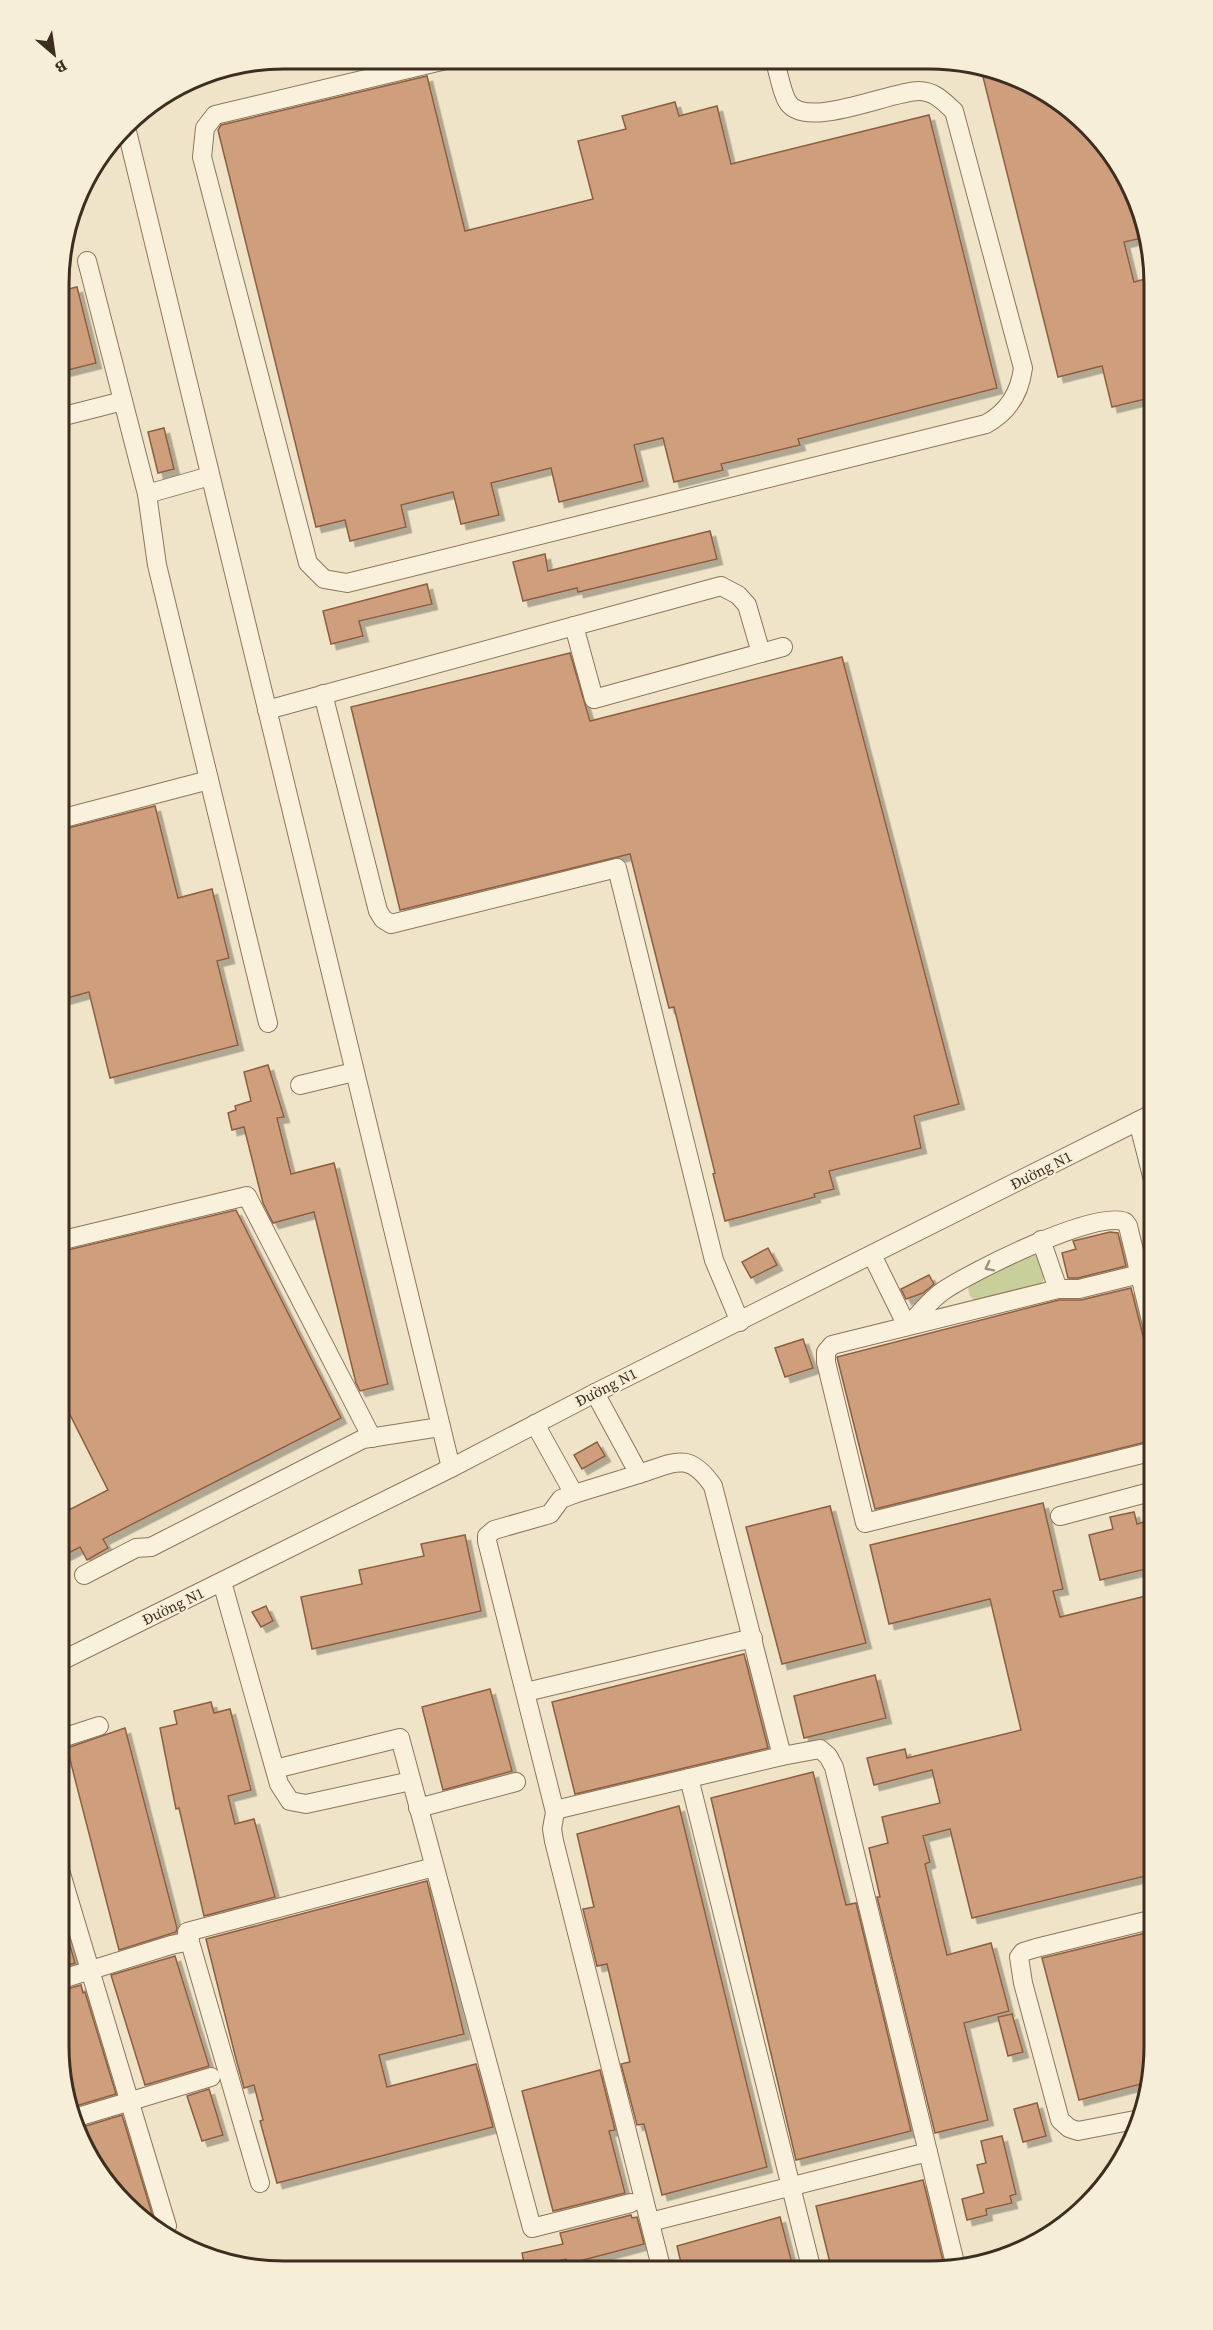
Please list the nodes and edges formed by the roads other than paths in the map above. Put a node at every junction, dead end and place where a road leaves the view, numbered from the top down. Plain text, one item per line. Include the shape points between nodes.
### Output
1 (408, 69) edge
2 (777, 69) edge
3 (128, 136) edge
4 (87, 261) dead end
5 (123, 401) junction
6 (69, 415) edge
7 (210, 476) junction
8 (147, 494) junction
9 (574, 626) junction
10 (783, 646) dead end
11 (761, 653) junction
12 (323, 694) junction
13 (267, 710) junction
14 (208, 780) junction
15 (69, 817) edge
16 (268, 1023) dead end
17 (354, 1072) junction
18 (300, 1085) dead end
19 (1144, 1118) edge
20 (69, 1239) edge
21 (1041, 1240) junction
22 (872, 1255) junction
23 (1140, 1274) junction
24 (1058, 1289) junction
25 (1144, 1291) edge
26 (740, 1322) junction
27 (907, 1326) junction
28 (595, 1393) junction
29 (535, 1424) junction
30 (440, 1427) junction
31 (372, 1438) junction
32 (1144, 1453) edge
33 (451, 1468) junction
34 (639, 1474) junction
35 (574, 1494) junction
36 (1144, 1494) edge
37 (1060, 1516) dead end
38 (84, 1575) dead end
39 (222, 1582) junction
40 (753, 1638) junction
41 (69, 1657) edge
42 (526, 1692) junction
43 (99, 1726) dead end
44 (69, 1736) edge
45 (782, 1756) junction
46 (275, 1769) junction
47 (688, 1778) junction
48 (411, 1781) junction
49 (516, 1782) dead end
50 (418, 1808) junction
51 (555, 1810) junction
52 (434, 1867) junction
53 (69, 1900) edge
54 (1144, 1921) edge
55 (190, 1941) junction
56 (90, 1970) junction
57 (69, 1977) edge
58 (210, 2077) dead end
59 (129, 2101) junction
60 (80, 2116) edge
61 (1131, 2121) edge
62 (927, 2152) junction
63 (260, 2183) dead end
64 (789, 2186) junction
65 (631, 2203) dead end
66 (650, 2222) junction
67 (167, 2226) edge
68 (954, 2259) edge
69 (660, 2261) edge
70 (809, 2261) edge

1 - 2 street via 215,115 205,128 202,157 308,563 324,579 347,583 987,424 1000,416 1021,386 1023,368 954,111 936,95 918,91 823,112 799,112 788,102
3 - 7 street
4 - 5 street
5 - 6 street
5 - 8 street
7 - 8 street
7 - 13 street
8 - 14 street via 157,565
9 - 11 street via 721,586 747,605
9 - 11 street via 594,699
9 - 12 street
10 - 11 street
12 - 13 street
12 - 26 street via 378,911 391,924 616,868 714,1260
13 - 17 street
14 - 15 street
14 - 16 street
17 - 18 street
17 - 30 street
19 - 22 street, Đường N1
20 - 31 street via 247,1196
21 - 23 street via 1064,1231 1121,1220 1128,1226
21 - 24 street
21 -> 27 street via 942,1291
22 - 26 street, Đường N1
22 - 27 street
23 - 24 street via 1079,1289
23 - 25 street
24 - 27 street
26 - 28 street, Đường N1
27 - 32 street via 832,1345 826,1352 865,1523
28 - 29 street, Đường N1
28 - 34 street
29 - 33 street, Đường N1
29 - 35 street
30 - 31 street
30 - 33 street
31 - 38 street via 363,1439 151,1547 136,1548
33 - 39 street, Đường N1
34 - 35 street
34 - 40 street via 688,1462 708,1478 716,1495
35 - 42 street via 561,1499 550,1514 494,1530 487,1536
36 - 37 street
39 - 41 street, Đường N1
39 - 46 street
40 - 42 street
40 - 45 street
42 - 51 street
43 - 44 street
45 - 47 street
45 - 62 street via 820,1749 834,1767
46 - 48 street via 290,1801 306,1804
46 - 48 street via 400,1738
47 - 51 street
47 - 64 street
48 - 50 street
49 - 50 street
50 - 52 street
51 - 66 street via 554,1841
52 - 55 street via 187,1932
52 - 65 street via 532,2228
53 - 56 street
54 - 61 street via 1036,1948 1019,1957 1060,2120 1078,2132
55 - 56 street
55 - 63 street
56 - 57 street
56 - 59 street
58 - 59 street
59 - 60 street
59 - 67 street
62 - 64 street
62 - 68 street
64 - 66 street
64 - 70 street
66 - 69 street

